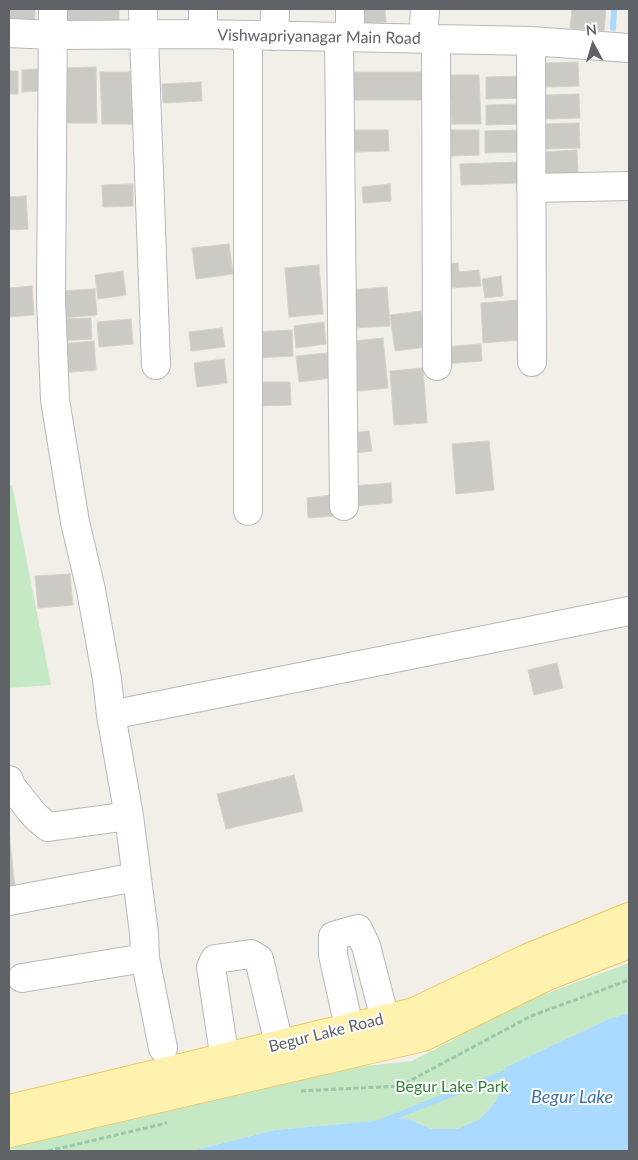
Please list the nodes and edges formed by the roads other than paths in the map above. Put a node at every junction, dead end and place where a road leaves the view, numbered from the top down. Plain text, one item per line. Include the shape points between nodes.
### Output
1 (274, 9) edge
2 (350, 9) edge
3 (425, 9) edge
4 (144, 21) edge
5 (203, 21) edge
6 (52, 22) edge
7 (9, 33) edge
8 (261, 36) junction
9 (344, 37) junction
10 (430, 39) junction
11 (531, 41) junction
12 (629, 48) edge
13 (629, 186) edge
14 (531, 188) junction
15 (532, 362) dead end
16 (156, 365) dead end
17 (437, 366) dead end
18 (344, 506) dead end
19 (248, 511) dead end
20 (629, 611) edge
21 (111, 715) junction
22 (9, 780) edge
23 (129, 816) junction
24 (136, 877) junction
25 (9, 901) edge
26 (629, 917) edge
27 (629, 944) edge
28 (145, 958) junction
29 (22, 978) dead end
30 (385, 1019) junction
31 (349, 1027) junction
32 (279, 1044) junction
33 (163, 1048) dead end
34 (226, 1070) junction
35 (9, 1109) edge
36 (9, 1133) edge

1 - 8 street
2 - 9 street
3 - 10 street
4 - 5 street, Vishwapriyanagar Main Road
4 - 6 street, Vishwapriyanagar Main Road
4 - 16 street
5 - 8 street, Vishwapriyanagar Main Road
6 - 7 street, Vishwapriyanagar Main Road
6 - 21 street via 51,299 55,400 75,522 101,643
8 - 9 street, Vishwapriyanagar Main Road
8 - 19 street
9 - 10 street, Vishwapriyanagar Main Road
9 - 18 street
10 - 11 street, Vishwapriyanagar Main Road
10 - 17 street
11 - 12 street, Vishwapriyanagar Main Road
11 - 14 street
13 - 14 street
14 - 15 street
20 - 21 street
21 - 23 street
22 - 23 street via 48,827
23 - 24 street
24 - 25 street
24 - 28 street
26 - 30 main road, Begur Lake Road via 528,958 414,1012
27 - 34 main road, Begur Lake Road via 545,977 423,1037
28 - 29 street
28 - 33 street
30 - 31 main road, Begur Lake Road
30 - 31 street via 366,946 358,929 333,936 333,955
31 - 32 main road, Begur Lake Road
32 - 34 main road, Begur Lake Road
32 - 34 street via 259,959 251,954 216,959 211,967
34 - 35 main road, Begur Lake Road
34 - 36 main road, Begur Lake Road

